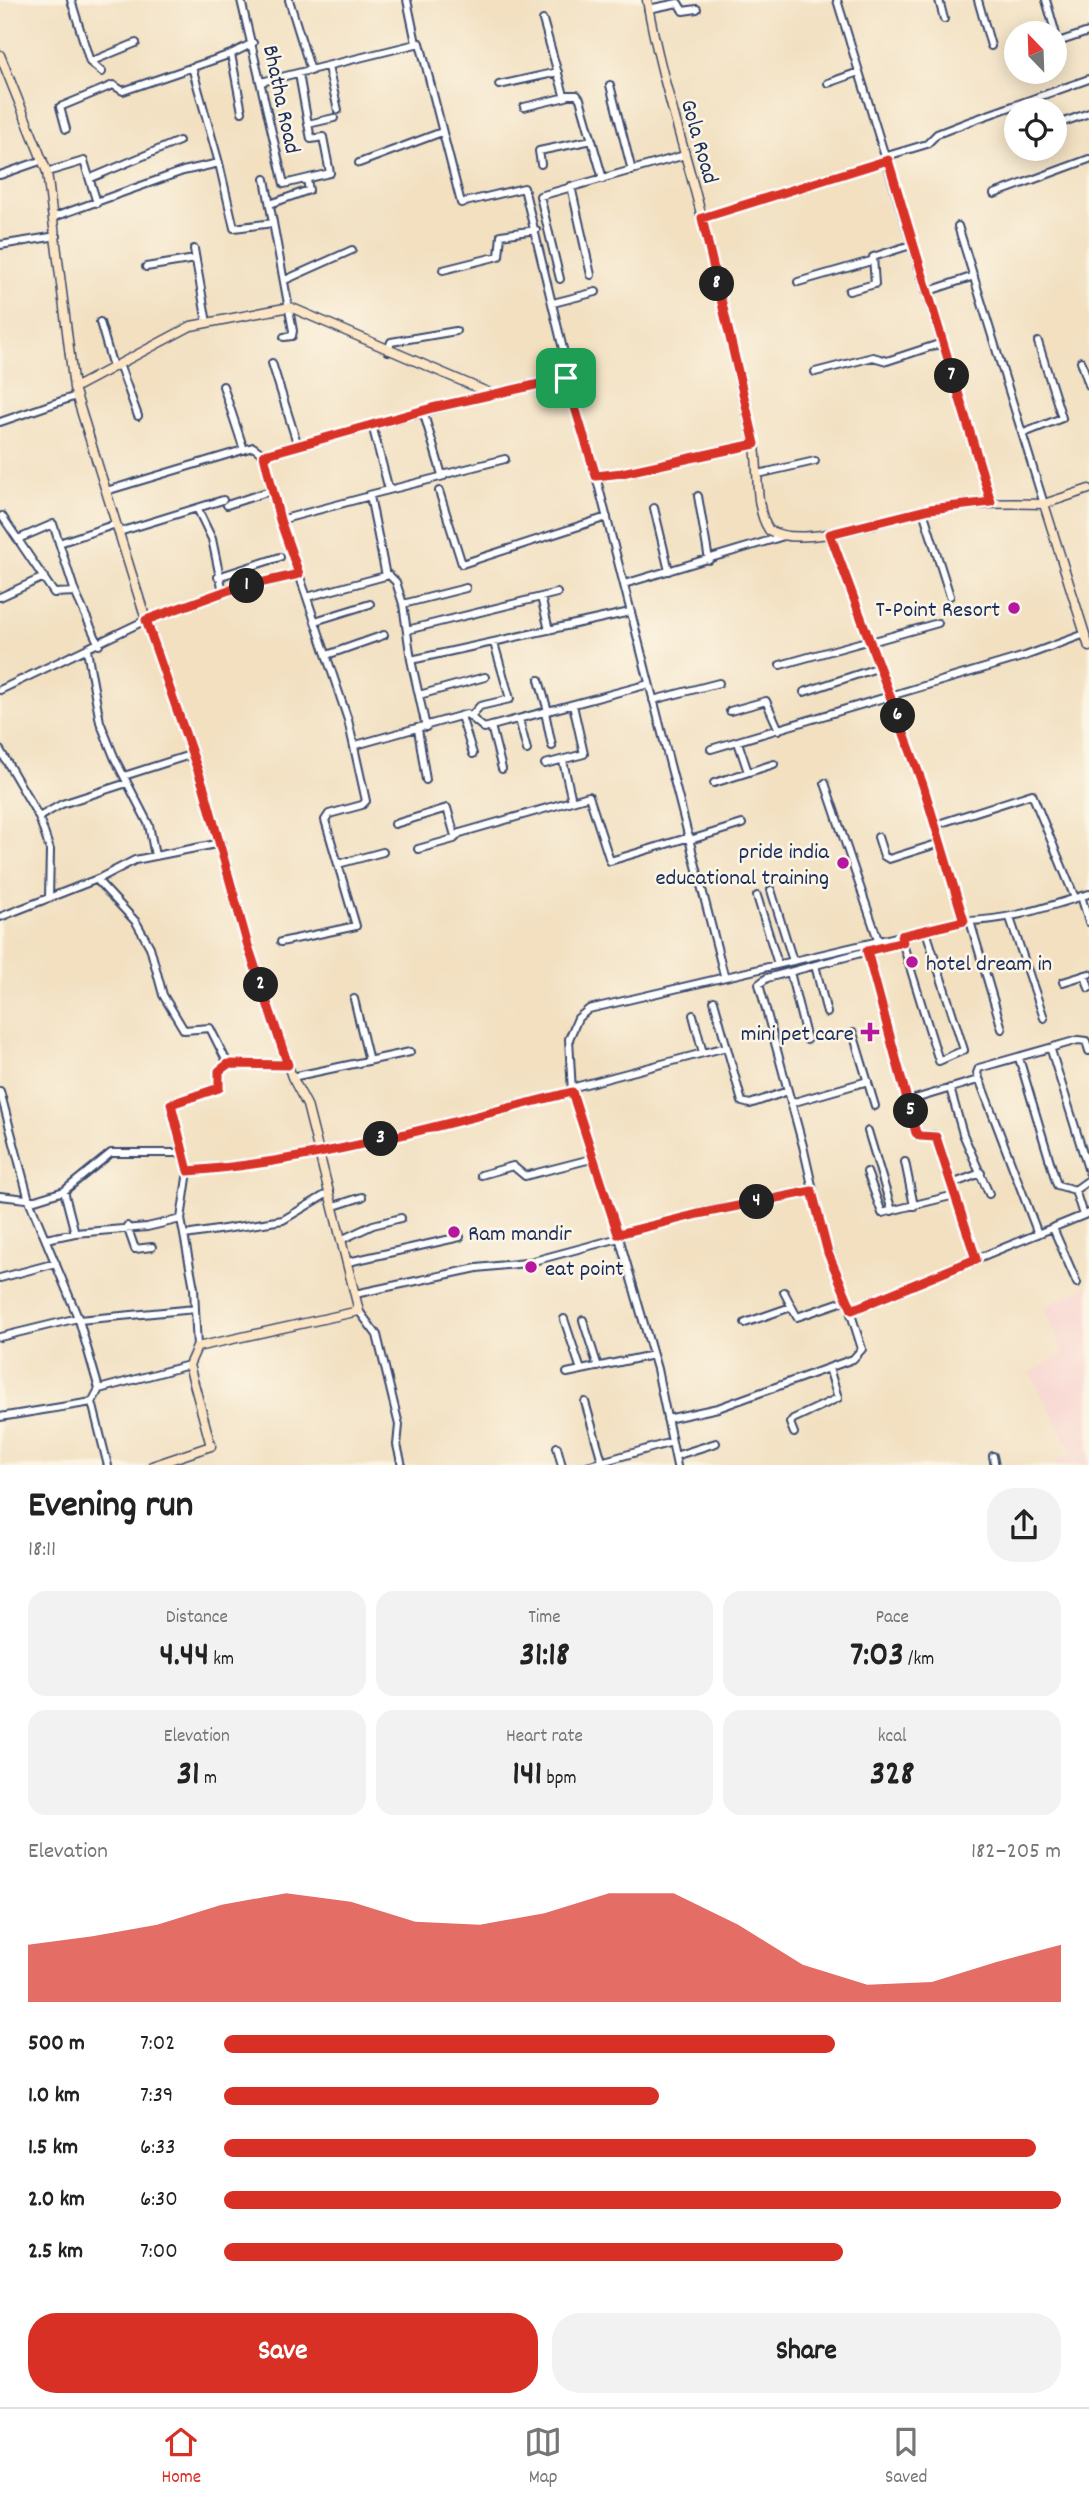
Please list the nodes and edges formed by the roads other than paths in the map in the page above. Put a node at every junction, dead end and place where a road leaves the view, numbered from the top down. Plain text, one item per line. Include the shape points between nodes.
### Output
1 (71, 0) edge
2 (241, 0) edge
3 (289, 0) edge
4 (407, 0) edge
5 (837, 0) edge
6 (939, 0) edge
7 (978, 0) edge
8 (1046, 0) edge
9 (648, 5) edge
10 (697, 9) dead end
11 (944, 19) dead end
12 (543, 20) dead end
13 (1052, 21) edge
14 (1089, 34) edge
15 (1068, 40) edge
16 (136, 43) dead end
17 (253, 43) junction
18 (416, 43) junction
19 (991, 46) dead end
20 (231, 54) junction
21 (0, 55) edge
22 (90, 62) junction
23 (192, 67) junction
24 (328, 67) junction
25 (311, 71) junction
26 (102, 72) dead end
27 (558, 72) junction
28 (859, 72) junction
29 (299, 74) junction
30 (1089, 79) edge
31 (261, 82) junction
32 (828, 83) dead end
33 (499, 85) dead end
34 (610, 85) dead end
35 (566, 97) junction
36 (524, 107) dead end
37 (338, 110) dead end
38 (242, 112) dead end
39 (1089, 113) edge
40 (334, 118) dead end
41 (1067, 121) edge
42 (308, 124) junction
43 (66, 129) dead end
44 (442, 132) junction
45 (592, 140) junction
46 (179, 141) dead end
47 (685, 155) junction
48 (888, 158) junction
49 (1089, 159) edge
50 (43, 160) junction
51 (219, 163) junction
52 (359, 163) dead end
53 (541, 164) dead end
54 (632, 171) junction
55 (47, 172) junction
56 (0, 175) edge
57 (91, 178) junction
58 (265, 179) dead end
59 (603, 179) junction
60 (307, 180) junction
61 (571, 186) junction
62 (994, 194) dead end
63 (97, 203) junction
64 (270, 204) junction
65 (54, 216) junction
66 (702, 218) junction
67 (274, 223) junction
68 (958, 226) dead end
69 (536, 230) junction
70 (57, 236) junction
71 (914, 244) junction
72 (0, 245) edge
73 (194, 249) dead end
74 (352, 250) dead end
75 (195, 259) junction
76 (871, 261) junction
77 (146, 267) dead end
78 (443, 270) dead end
79 (591, 275) dead end
80 (974, 276) junction
81 (560, 279) dead end
82 (285, 280) junction
83 (798, 282) dead end
84 (849, 291) dead end
85 (596, 292) dead end
86 (926, 292) junction
87 (553, 303) junction
88 (290, 307) junction
89 (100, 322) dead end
90 (206, 323) junction
91 (456, 331) dead end
92 (284, 337) dead end
93 (1038, 342) dead end
94 (942, 344) junction
95 (388, 351) junction
96 (1081, 361) dead end
97 (272, 363) dead end
98 (116, 366) junction
99 (815, 372) dead end
100 (566, 378) junction
101 (1089, 385) edge
102 (223, 386) dead end
103 (75, 392) junction
104 (492, 394) junction
105 (423, 411) junction
106 (138, 416) dead end
107 (0, 422) edge
108 (372, 425) junction
109 (1024, 433) junction
110 (755, 444) junction
111 (298, 446) junction
112 (244, 450) junction
113 (264, 455) junction
114 (505, 459) dead end
115 (815, 461) dead end
116 (758, 474) junction
117 (444, 476) junction
118 (596, 476) junction
119 (273, 489) junction
120 (1089, 489) edge
121 (389, 490) junction
122 (106, 491) junction
123 (439, 491) dead end
124 (369, 495) junction
125 (698, 496) dead end
126 (991, 502) junction
127 (1044, 504) junction
128 (654, 508) dead end
129 (198, 510) junction
130 (923, 511) junction
131 (1, 515) edge
132 (607, 517) junction
133 (280, 520) junction
134 (118, 528) junction
135 (830, 534) junction
136 (785, 535) junction
137 (18, 539) junction
138 (59, 543) junction
139 (280, 556) dead end
140 (709, 560) junction
141 (669, 571) junction
142 (299, 574) junction
143 (386, 576) junction
144 (44, 577) junction
145 (218, 577) junction
146 (624, 584) junction
147 (466, 588) dead end
148 (75, 592) junction
149 (223, 592) junction
150 (557, 593) dead end
151 (950, 596) dead end
152 (0, 597) edge
153 (307, 597) junction
154 (541, 597) junction
155 (370, 604) dead end
156 (404, 604) junction
157 (630, 612) junction
158 (146, 620) junction
159 (315, 621) junction
160 (938, 623) dead end
161 (407, 630) junction
162 (550, 630) junction
163 (1085, 634) junction
164 (384, 635) dead end
165 (870, 641) junction
166 (494, 643) junction
167 (99, 645) junction
168 (1089, 647) edge
169 (87, 650) junction
170 (327, 655) junction
171 (411, 660) junction
172 (780, 665) dead end
173 (880, 667) junction
174 (485, 677) dead end
175 (539, 680) dead end
176 (719, 683) dead end
177 (649, 684) junction
178 (0, 690) edge
179 (804, 692) dead end
180 (419, 695) junction
181 (891, 696) junction
182 (653, 700) junction
183 (573, 705) junction
184 (547, 711) junction
185 (730, 711) dead end
186 (472, 715) junction
187 (461, 716) junction
188 (519, 719) junction
189 (491, 726) junction
190 (422, 728) junction
191 (779, 730) junction
192 (738, 742) junction
193 (356, 745) junction
194 (552, 746) dead end
195 (711, 749) dead end
196 (0, 750) edge
197 (527, 750) dead end
198 (193, 754) junction
199 (473, 754) dead end
200 (563, 761) junction
201 (545, 764) dead end
202 (774, 764) dead end
203 (502, 769) dead end
204 (748, 772) junction
205 (126, 780) junction
206 (426, 780) dead end
207 (714, 783) dead end
208 (825, 783) dead end
209 (572, 801) junction
210 (39, 817) junction
211 (395, 824) dead end
212 (742, 824) dead end
213 (934, 825) junction
214 (455, 836) junction
215 (878, 837) dead end
216 (690, 839) junction
217 (220, 843) junction
218 (940, 843) junction
219 (418, 849) dead end
220 (383, 852) dead end
221 (155, 856) junction
222 (338, 864) junction
223 (97, 880) junction
224 (771, 890) dead end
225 (1082, 896) edge
226 (757, 897) dead end
227 (49, 898) junction
228 (0, 917) edge
229 (1010, 918) junction
230 (967, 921) junction
231 (1089, 922) edge
232 (926, 930) junction
233 (902, 939) junction
234 (878, 940) junction
235 (281, 942) dead end
236 (867, 951) junction
237 (793, 961) junction
238 (778, 964) junction
239 (814, 965) junction
240 (790, 972) junction
241 (1087, 974) edge
242 (724, 975) junction
243 (1063, 982) dead end
244 (1089, 988) edge
245 (354, 999) dead end
246 (714, 1001) dead end
247 (827, 1013) dead end
248 (693, 1015) dead end
249 (1044, 1018) dead end
250 (1002, 1029) dead end
251 (853, 1033) dead end
252 (807, 1040) dead end
253 (726, 1047) junction
254 (1051, 1050) junction
255 (1089, 1051) edge
256 (410, 1052) dead end
257 (703, 1053) junction
258 (1018, 1058) junction
259 (369, 1061) junction
260 (228, 1064) junction
261 (288, 1065) junction
262 (292, 1077) junction
263 (978, 1080) junction
264 (868, 1081) junction
265 (950, 1088) junction
266 (572, 1090) junction
267 (0, 1091) edge
268 (788, 1091) junction
269 (908, 1101) junction
270 (791, 1103) junction
271 (875, 1106) dead end
272 (868, 1131) dead end
273 (319, 1150) junction
274 (182, 1153) junction
275 (595, 1158) junction
276 (905, 1162) dead end
277 (188, 1171) junction
278 (867, 1172) dead end
279 (1089, 1172) edge
280 (981, 1173) junction
281 (481, 1175) dead end
282 (1089, 1180) edge
283 (952, 1184) junction
284 (1075, 1190) junction
285 (64, 1191) junction
286 (812, 1191) junction
287 (330, 1192) junction
288 (989, 1194) dead end
289 (955, 1195) junction
290 (0, 1196) edge
291 (362, 1197) dead end
292 (29, 1200) junction
293 (334, 1206) junction
294 (914, 1206) junction
295 (892, 1211) junction
296 (1086, 1214) edge
297 (401, 1218) dead end
298 (181, 1219) junction
299 (127, 1226) junction
300 (1053, 1228) junction
301 (75, 1233) junction
302 (1038, 1234) junction
303 (186, 1235) junction
304 (618, 1236) junction
305 (460, 1237) dead end
306 (47, 1239) junction
307 (343, 1239) junction
308 (152, 1247) dead end
309 (976, 1259) junction
310 (348, 1262) junction
311 (56, 1263) junction
312 (0, 1278) edge
313 (1077, 1283) dead end
314 (784, 1292) dead end
315 (355, 1294) junction
316 (847, 1300) junction
317 (791, 1307) junction
318 (195, 1309) junction
319 (852, 1310) junction
320 (359, 1311) junction
321 (78, 1319) junction
322 (564, 1320) dead end
323 (583, 1320) dead end
324 (744, 1324) dead end
325 (0, 1337) edge
326 (197, 1347) junction
327 (653, 1355) junction
328 (189, 1365) junction
329 (598, 1367) junction
330 (829, 1368) junction
331 (581, 1370) junction
332 (567, 1373) dead end
333 (99, 1389) junction
334 (92, 1402) junction
335 (585, 1402) dead end
336 (0, 1417) edge
337 (667, 1419) junction
338 (794, 1433) dead end
339 (672, 1442) junction
340 (716, 1443) dead end
341 (557, 1447) dead end
342 (675, 1456) junction
343 (993, 1456) dead end
344 (602, 1461) junction
345 (108, 1465) edge
346 (152, 1465) edge
347 (402, 1465) edge
348 (562, 1465) edge
349 (587, 1465) edge
350 (677, 1465) edge
351 (995, 1465) edge

1 - 22 street
2 - 17 street, Bhatha Road
3 - 25 street
4 - 18 street
5 - 28 street
6 - 11 street
7 - 19 street
8 - 13 street
9 - 10 street via 678,2 683,11
9 - 47 street, Gola Road
12 - 27 street
14 - 15 street
16 - 22 street
17 - 20 street
17 - 31 street, Bhatha Road
18 - 24 street
18 - 44 street via 423,48
20 - 23 street
20 - 38 street
21 - 50 street
22 - 26 street
23 - 43 street via 123,90 113,85 60,107
23 - 51 street
24 - 25 street
24 - 37 street
25 - 29 street
27 - 33 street
27 - 35 street
28 - 32 street
28 - 48 street
29 - 31 street
29 - 42 street
30 - 48 street via 937,134 927,144
31 - 60 street, Bhatha Road via 283,182
34 - 54 street
35 - 36 street
35 - 45 street via 579,96
39 - 41 street
40 - 42 street
42 - 60 street via 311,139 323,137 330,173
44 - 52 street
44 - 69 street via 461,203 524,188
45 - 53 street via 539,151
45 - 59 street
46 - 57 street
47 - 54 street
47 - 66 street, Gola Road
48 - 66 street
48 - 71 street
49 - 62 street
50 - 55 street
50 - 56 street
51 - 63 street via 183,171
51 - 67 street via 234,228
54 - 59 street
55 - 57 street via 84,161
55 - 65 street
57 - 63 street
58 - 64 street
59 - 61 street
60 - 64 street via 309,190
61 - 79 street
61 - 81 street via 540,196
63 - 65 street
64 - 67 street
65 - 70 street
66 - 110 street, Gola Road
67 - 82 street
68 - 80 street
69 - 78 street via 501,235 499,256
69 - 87 street
70 - 72 street
70 - 103 street
71 - 76 street via 874,256
71 - 86 street
73 - 75 street
74 - 82 street
75 - 77 street
75 - 90 street
76 - 83 street
76 - 84 street via 875,284
80 - 86 street
80 - 109 street
82 - 88 street
85 - 87 street
86 - 94 street
87 - 100 street via 569,374
88 - 90 street
88 - 92 street via 293,334
88 - 95 street
89 - 98 street
90 - 98 street via 191,326
91 - 95 street via 391,342
93 - 109 street via 1062,418
94 - 99 street via 887,360 873,357
94 - 126 street
95 - 104 street
96 - 101 street
97 - 111 street
98 - 103 street
98 - 106 street
100 - 104 street
100 - 118 street
102 - 112 street
103 - 107 street
103 - 122 street
104 - 105 street
105 - 108 street
105 - 117 street
108 - 111 street
108 - 121 street
109 - 127 street
110 - 116 street, Gola Road
110 - 118 street
111 - 113 street
112 - 113 street via 253,447
112 - 122 street
113 - 119 street
114 - 117 street
115 - 116 street
116 - 136 street, Gola Road via 765,525
117 - 121 street
118 - 132 street
119 - 129 street
119 - 133 street
120 - 127 street
121 - 124 street
122 - 134 street
123 - 132 street via 462,564
124 - 133 street
124 - 143 street
125 - 140 street
126 - 127 street
126 - 130 street
127 - 163 street
128 - 141 street
129 - 134 street
129 - 145 street via 212,539
130 - 135 street
130 - 151 street
131 - 137 street
132 - 146 street
133 - 142 street
134 - 138 street
134 - 158 street
135 - 136 street
135 - 165 street
136 - 140 street
137 - 138 street via 53,524
137 - 144 street
138 - 148 street
139 - 145 street
140 - 141 street
141 - 146 street
142 - 149 street
142 - 153 street
143 - 153 street
143 - 156 street via 396,582
144 - 148 street via 54,593
144 - 152 street
145 - 149 street
146 - 157 street
147 - 156 street
148 - 167 street
149 - 158 street
150 - 154 street
153 - 159 street
154 - 161 street
154 - 162 street
155 - 159 street
156 - 161 street
157 - 162 street
157 - 177 street
158 - 167 street
158 - 198 street
159 - 170 street
160 - 165 street
161 - 171 street
162 - 166 street
163 - 168 street
163 - 181 street
164 - 170 street
165 - 172 street
165 - 173 street
166 - 171 street
166 - 186 street via 510,699 478,707
167 - 169 street
169 - 178 street
169 - 205 street via 100,722
170 - 193 street
171 - 180 street
173 - 179 street
173 - 181 street
174 - 180 street
175 - 184 street
176 - 182 street
177 - 182 street
177 - 183 street
180 - 190 street
181 - 191 street
181 - 213 street
182 - 216 street
183 - 184 street
183 - 200 street via 584,754
184 - 188 street
184 - 194 street
185 - 191 street via 766,701
186 - 187 street
186 - 189 street via 481,728
187 - 190 street
187 - 199 street
188 - 189 street
188 - 197 street
189 - 203 street
190 - 193 street
190 - 206 street
191 - 192 street
192 - 195 street
192 - 204 street
193 - 222 street via 366,803 329,814 325,820
196 - 210 street
198 - 205 street
198 - 217 street
200 - 201 street
200 - 209 street
202 - 204 street
204 - 207 street
205 - 210 street
205 - 221 street via 149,825
208 - 234 street
209 - 214 street
209 - 216 street via 591,797 610,861
210 - 227 street via 50,850
211 - 214 street via 447,808
212 - 216 street
213 - 218 street
213 - 225 street via 1032,794
214 - 219 street
215 - 218 street via 889,859
216 - 242 street
217 - 221 street
217 - 261 street
218 - 230 street
220 - 222 street
221 - 223 street via 135,860
222 - 235 street via 356,926
223 - 227 street
223 - 260 street via 136,922 150,947 163,995 184,1030 210,1028
224 - 237 street
225 - 229 street
225 - 231 street
226 - 238 street
227 - 228 street
229 - 230 street
229 - 249 street
230 - 232 street
230 - 250 street
232 - 233 street
232 - 233 street via 964,1050 939,1061
233 - 234 street
233 - 236 street
234 - 237 street
236 - 239 street
236 - 269 street
237 - 238 street
238 - 242 street
239 - 240 street
239 - 247 street
240 - 252 street
240 - 268 street via 759,985
241 - 243 street
241 - 244 street
242 - 266 street via 594,1007 579,1018 569,1039
245 - 259 street
246 - 253 street
248 - 257 street
251 - 264 street
253 - 257 street
253 - 268 street via 744,1104
254 - 255 street via 1082,1039
254 - 258 street
254 - 279 street
256 - 259 street
257 - 266 street
258 - 263 street via 979,1068
258 - 284 street via 1056,1183
259 - 262 street
260 - 261 street
260 - 274 street via 219,1071 219,1088 171,1104
261 - 262 street
262 - 273 street via 307,1105
263 - 265 street
263 - 302 street
264 - 270 street
264 - 271 street
265 - 269 street
265 - 280 street via 963,1134
266 - 273 street via 378,1140
266 - 275 street
267 - 292 street
268 - 270 street
269 - 283 street via 918,1135 936,1137
270 - 286 street
272 - 295 street
273 - 277 street via 252,1166
273 - 287 street
274 - 277 street
274 - 285 street via 111,1153
275 - 281 street via 524,1176 513,1166
275 - 304 street
276 - 294 street
277 - 298 street
278 - 295 street via 878,1210
280 - 283 street
280 - 288 street
282 - 284 street
283 - 289 street
284 - 296 street
285 - 292 street
285 - 301 street
286 - 304 street
286 - 316 street via 828,1253
287 - 293 street
287 - 303 street via 283,1220
289 - 294 street
289 - 309 street
290 - 292 street
291 - 293 street
292 - 306 street
293 - 307 street
294 - 295 street
296 - 300 street
297 - 307 street
298 - 299 street via 147,1227
298 - 303 street
299 - 301 street
299 - 308 street via 135,1249
300 - 302 street
300 - 313 street
301 - 306 street
302 - 309 street
303 - 318 street
304 - 315 street via 526,1262 463,1270
304 - 327 street
305 - 310 street
306 - 311 street
307 - 310 street
309 - 319 street
310 - 315 street
311 - 312 street
311 - 321 street
314 - 317 street
315 - 320 street
316 - 317 street via 797,1317
316 - 319 street
317 - 324 street
318 - 321 street
318 - 326 street
319 - 330 street via 860,1353
320 - 326 street
320 - 347 street via 377,1335 399,1425
321 - 325 street
321 - 333 street
322 - 331 street
323 - 329 street
326 - 328 street
327 - 329 street
327 - 337 street
328 - 333 street
328 - 346 street via 211,1446
329 - 331 street
330 - 337 street via 718,1408
330 - 338 street via 838,1398 793,1419
331 - 332 street
333 - 334 street
334 - 336 street
334 - 345 street
335 - 344 street
337 - 339 street
339 - 342 street
339 - 344 street
340 - 342 street
341 - 348 street
342 - 350 street
343 - 351 street
344 - 349 street

